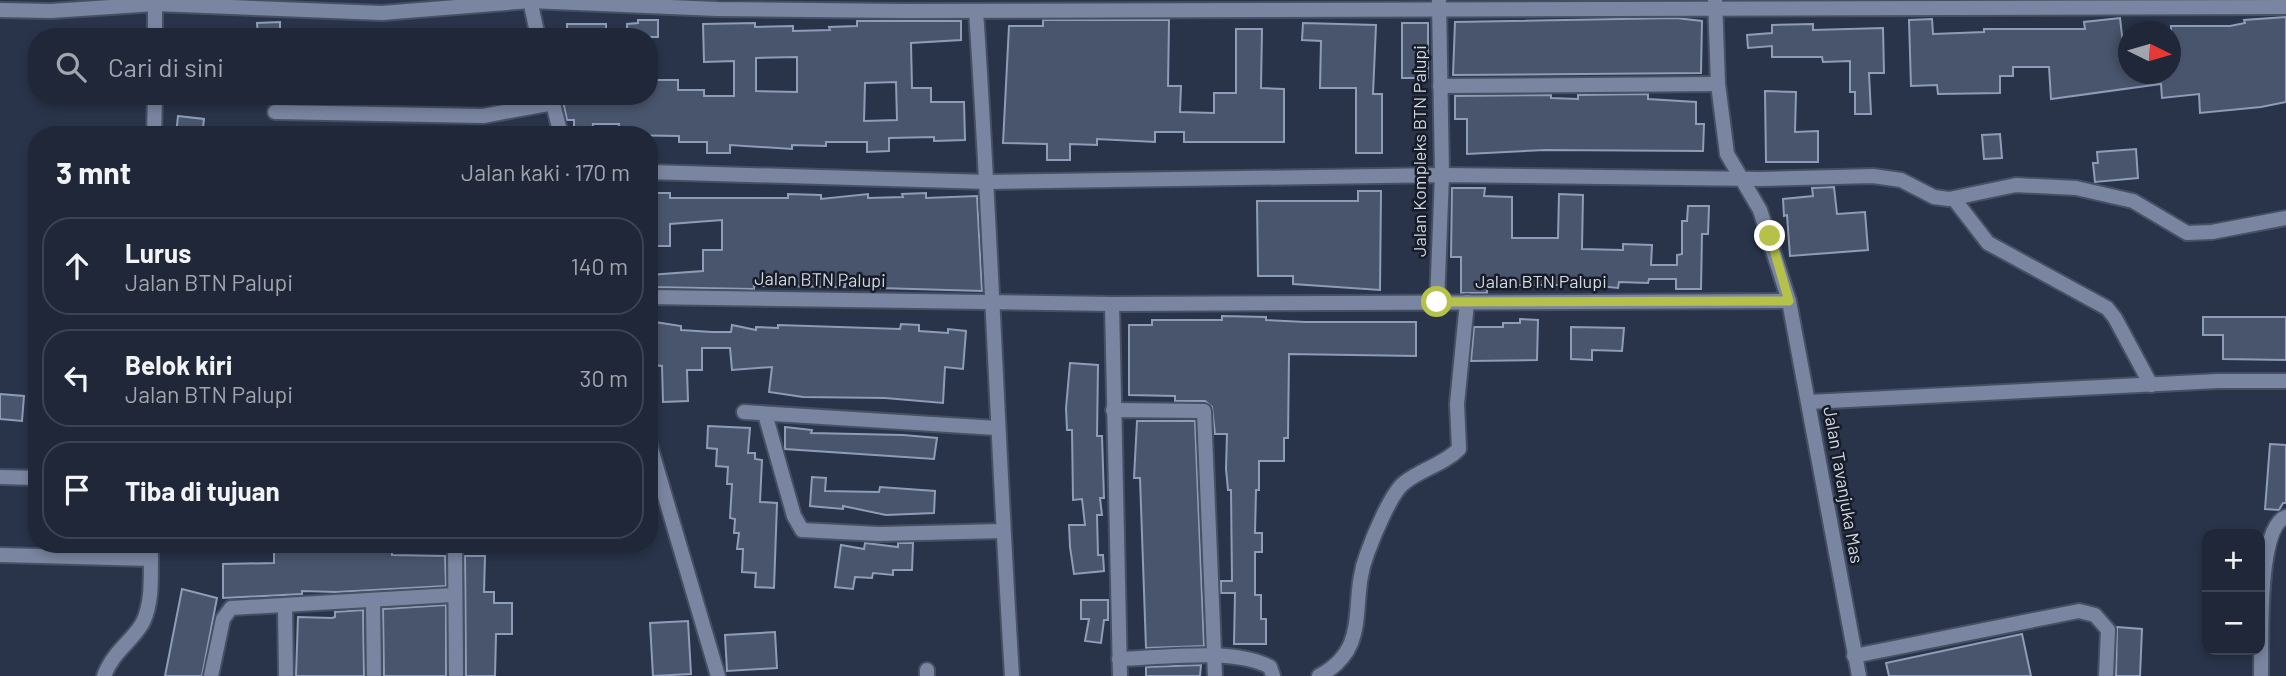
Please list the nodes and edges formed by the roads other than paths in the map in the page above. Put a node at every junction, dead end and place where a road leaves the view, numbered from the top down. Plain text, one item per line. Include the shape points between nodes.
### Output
1 (373, 0) edge
2 (530, 1) edge
3 (155, 4) junction
4 (717, 4) edge
5 (1439, 4) edge
6 (1983, 4) edge
7 (51, 5) edge
8 (280, 5) edge
9 (1170, 5) edge
10 (1716, 5) edge
11 (2279, 5) edge
12 (904, 6) edge
13 (0, 10) edge
14 (976, 11) junction
15 (382, 13) junction
16 (155, 28) edge
17 (536, 28) edge
18 (1718, 84) junction
19 (1440, 86) junction
20 (155, 105) edge
21 (528, 105) edge
22 (554, 105) edge
23 (275, 112) dead end
24 (154, 126) edge
25 (559, 126) edge
26 (658, 172) edge
27 (1442, 176) junction
28 (1741, 177) junction
29 (988, 181) junction
30 (1954, 199) junction
31 (2286, 218) edge
32 (658, 297) edge
33 (1789, 301) junction
34 (991, 302) junction
35 (1437, 302) junction
36 (1467, 302) junction
37 (1112, 304) junction
38 (2286, 382) edge
39 (2151, 385) junction
40 (1809, 402) junction
41 (1113, 411) junction
42 (744, 412) dead end
43 (765, 414) junction
44 (996, 428) junction
45 (0, 477) edge
46 (28, 478) edge
47 (658, 490) edge
48 (2286, 517) edge
49 (1003, 531) junction
50 (76, 553) edge
51 (151, 553) edge
52 (455, 553) edge
53 (0, 555) edge
54 (453, 595) junction
55 (373, 602) junction
56 (285, 606) junction
57 (1854, 656) junction
58 (1214, 657) junction
59 (1119, 659) junction
60 (104, 676) edge
61 (211, 676) edge
62 (286, 676) edge
63 (374, 676) edge
64 (456, 676) edge
65 (718, 676) edge
66 (1012, 676) edge
67 (1120, 676) edge
68 (1215, 676) edge
69 (1273, 676) edge
70 (1319, 676) edge
71 (1859, 676) edge
72 (2106, 676) edge
73 (2261, 676) edge

1 - 15 street
2 - 4 street
2 - 15 street
2 - 17 street
3 - 7 street
3 - 8 street
3 - 16 street
4 - 12 street
5 - 9 street
5 - 10 street
5 - 19 street, Jalan Kompleks BTN Palupi
6 - 10 street
6 - 11 street
7 - 13 street
8 - 15 street
9 - 14 street
10 - 18 street
12 - 14 street
14 - 29 street
18 - 19 street
18 - 28 street via 1727,154
19 - 27 street, Jalan Kompleks BTN Palupi
20 - 24 street
21 - 23 street via 483,116
22 - 25 street
26 - 29 street
27 - 28 street
27 - 29 street
27 - 35 street, Jalan Kompleks BTN Palupi
28 - 30 street via 1890,178 1934,197
28 - 33 street via 1760,209
29 - 34 street
30 - 31 street via 2016,185 2076,188 2133,201 2187,233
30 - 39 street via 1988,243 2107,308
32 - 34 street, Jalan BTN Palupi
33 - 36 street, Jalan BTN Palupi
33 - 40 street, Jalan Tavanjuka Mas
34 - 37 street, Jalan BTN Palupi
34 - 44 street
35 - 36 street, Jalan BTN Palupi
35 - 37 street, Jalan BTN Palupi
36 - 70 street via 1457,404 1459,449 1401,486 1361,573 1352,646 1335,668
37 - 41 street
38 - 39 street
39 - 40 street
40 - 57 street, Jalan Tavanjuka Mas
41 - 58 street via 1203,411
41 - 59 street
42 - 43 street
43 - 44 street
43 - 49 street via 802,530 879,534
44 - 49 street
45 - 46 street
47 - 65 street
48 - 73 street via 2274,527 2267,554
49 - 66 street
50 - 53 street
51 - 60 street via 148,608 142,624 116,651
52 - 54 street
54 - 55 street
54 - 64 street
55 - 56 street
55 - 63 street
56 - 61 street via 231,607
56 - 62 street
57 - 71 street, Jalan Tavanjuka Mas
57 - 72 street via 2079,611 2095,615 2108,630
58 - 59 street
58 - 68 street
58 - 69 street via 1257,660 1270,667
59 - 67 street

